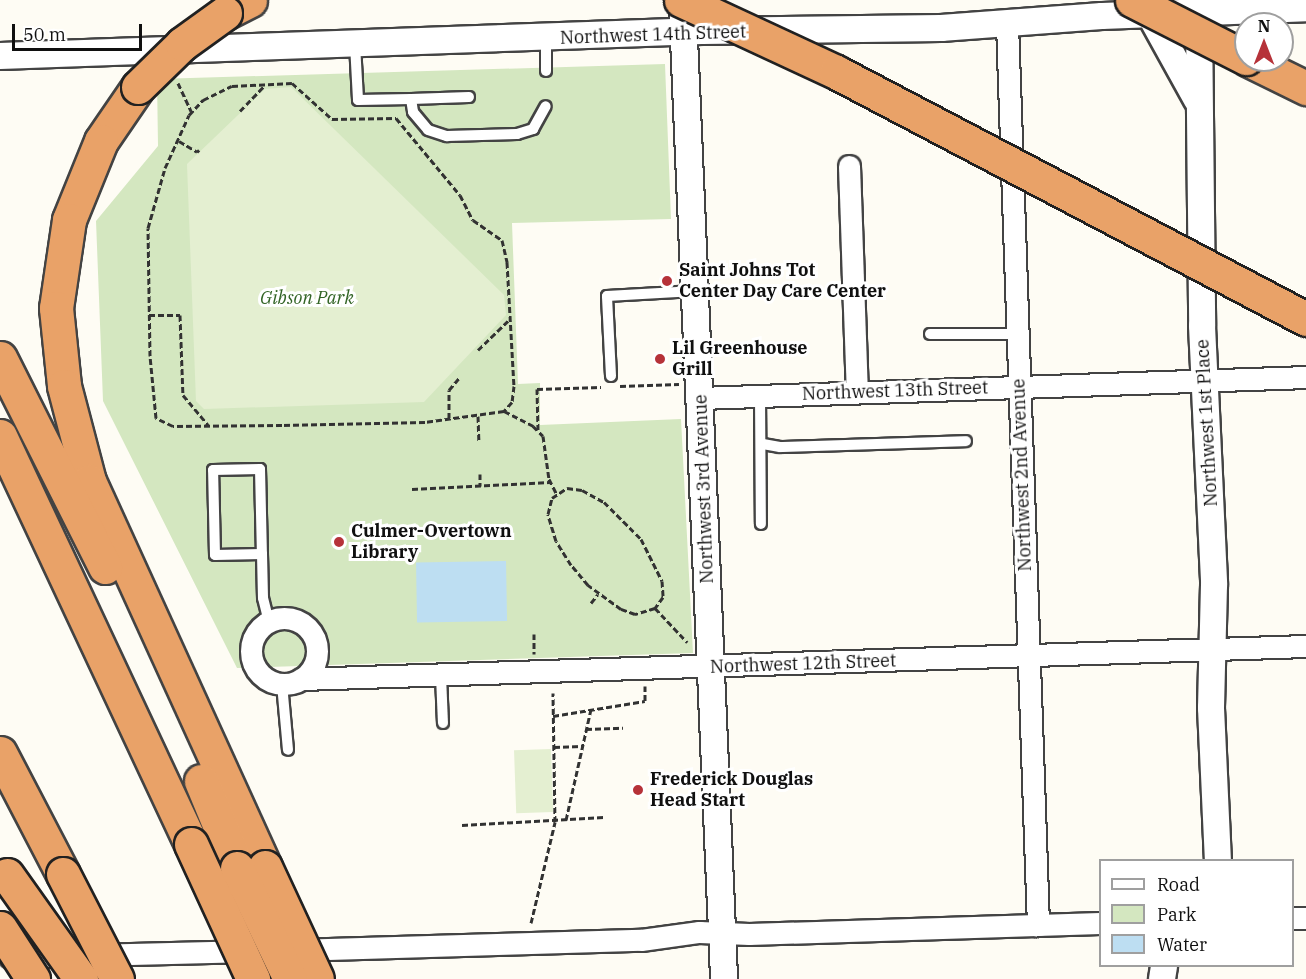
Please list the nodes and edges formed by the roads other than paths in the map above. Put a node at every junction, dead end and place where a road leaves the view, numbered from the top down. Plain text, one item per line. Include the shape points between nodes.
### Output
1 (682, 0) edge
2 (1141, 5) edge
3 (237, 7) edge
4 (1103, 8) edge
5 (1306, 8) edge
6 (1199, 13) junction
7 (1007, 24) junction
8 (684, 32) junction
9 (546, 39) junction
10 (355, 44) junction
11 (1234, 52) edge
12 (0, 56) edge
13 (546, 71) dead end
14 (1274, 72) edge
15 (1306, 88) edge
16 (469, 97) dead end
17 (411, 99) junction
18 (546, 106) dead end
19 (1200, 106) junction
20 (849, 166) dead end
21 (695, 291) junction
22 (1306, 319) edge
23 (930, 334) dead end
24 (1018, 334) junction
25 (0, 358) edge
26 (1306, 377) edge
27 (1207, 380) junction
28 (613, 381) road end
29 (1019, 387) junction
30 (691, 391) junction
31 (857, 392) junction
32 (760, 396) junction
33 (0, 436) edge
34 (966, 441) dead end
35 (763, 444) junction
36 (0, 493) edge
37 (761, 524) dead end
38 (262, 554) junction
39 (53, 556) junction
40 (269, 622) junction
41 (1306, 646) edge
42 (1213, 649) junction
43 (1028, 656) junction
44 (711, 667) junction
45 (441, 676) junction
46 (291, 682) junction
47 (443, 723) dead end
48 (288, 750) dead end
49 (0, 753) edge
50 (1218, 859) edge
51 (251, 867) junction
52 (3, 871) edge
53 (1099, 923) edge
54 (1038, 925) junction
55 (0, 928) edge
56 (723, 933) junction
57 (0, 957) edge
58 (33, 979) edge
59 (81, 979) edge
60 (117, 979) edge
61 (253, 979) edge
62 (290, 979) edge
63 (317, 979) edge
64 (724, 979) edge

1 - 8 street, Northwest 3rd Avenue
1 - 22 highway, bridge via 836,72
2 - 4 street, Northwest 14th Street
2 - 6 street, Northwest 14th Street
2 - 11 highway, bridge
2 - 19 street, Northwest 1st Place
3 - 51 highway, bridge via 182,44 138,87 101,141 69,220 56,308 62,376 89,481
4 - 7 street, Northwest 14th Street
5 - 6 street, Northwest 14th Street
6 - 19 street
7 - 8 street, Northwest 14th Street
7 - 24 street, Northwest 2nd Avenue
8 - 9 street, Northwest 14th Street
8 - 21 street, Northwest 3rd Avenue
9 - 10 street, Northwest 14th Street
9 - 13 lane
10 - 12 street, Northwest 14th Street
10 - 17 lane via 358,100
14 - 15 highway
16 - 17 lane
17 - 18 lane via 413,112 428,130 447,136 533,129
19 - 27 street, Northwest 1st Place
20 - 31 street
21 - 28 lane via 607,296
21 - 30 street, Northwest 3rd Avenue
23 - 24 lane
24 - 29 street, Northwest 2nd Avenue
25 - 51 highway
26 - 27 street, Northwest 13th Street
27 - 29 street, Northwest 13th Street
27 - 42 street, Northwest 1st Place
29 - 31 street, Northwest 13th Street
29 - 43 street, Northwest 2nd Avenue
30 - 32 street, Northwest 13th Street
30 - 44 street, Northwest 3rd Avenue
31 - 32 street, Northwest 13th Street
32 - 35 lane
33 - 39 highway
34 - 35 lane via 780,447
35 - 37 lane via 759,459
36 - 39 highway
38 - 38 lane via 260,469 213,470 215,555
38 - 40 lane via 263,598
39 - 61 highway, bridge
40 - 46 street via 254,637 251,658 262,676
40 - 46 street via 291,620 309,631 316,651 315,662
41 - 42 street, Northwest 12th Street
42 - 43 street, Northwest 12th Street
42 - 50 street, Northwest 1st Place
43 - 44 street, Northwest 12th Street
43 - 54 street, Northwest 2nd Avenue
44 - 45 street, Northwest 12th Street
44 - 56 street, Northwest 3rd Avenue
45 - 46 street, Northwest 12th Street
45 - 47 lane
46 - 48 lane
49 - 60 highway, bridge
51 - 62 highway, bridge
51 - 63 highway, bridge
52 - 59 highway, bridge
53 - 54 street
54 - 56 street
55 - 58 highway, bridge
56 - 57 street via 585,942
56 - 64 street, Northwest 3rd Avenue

